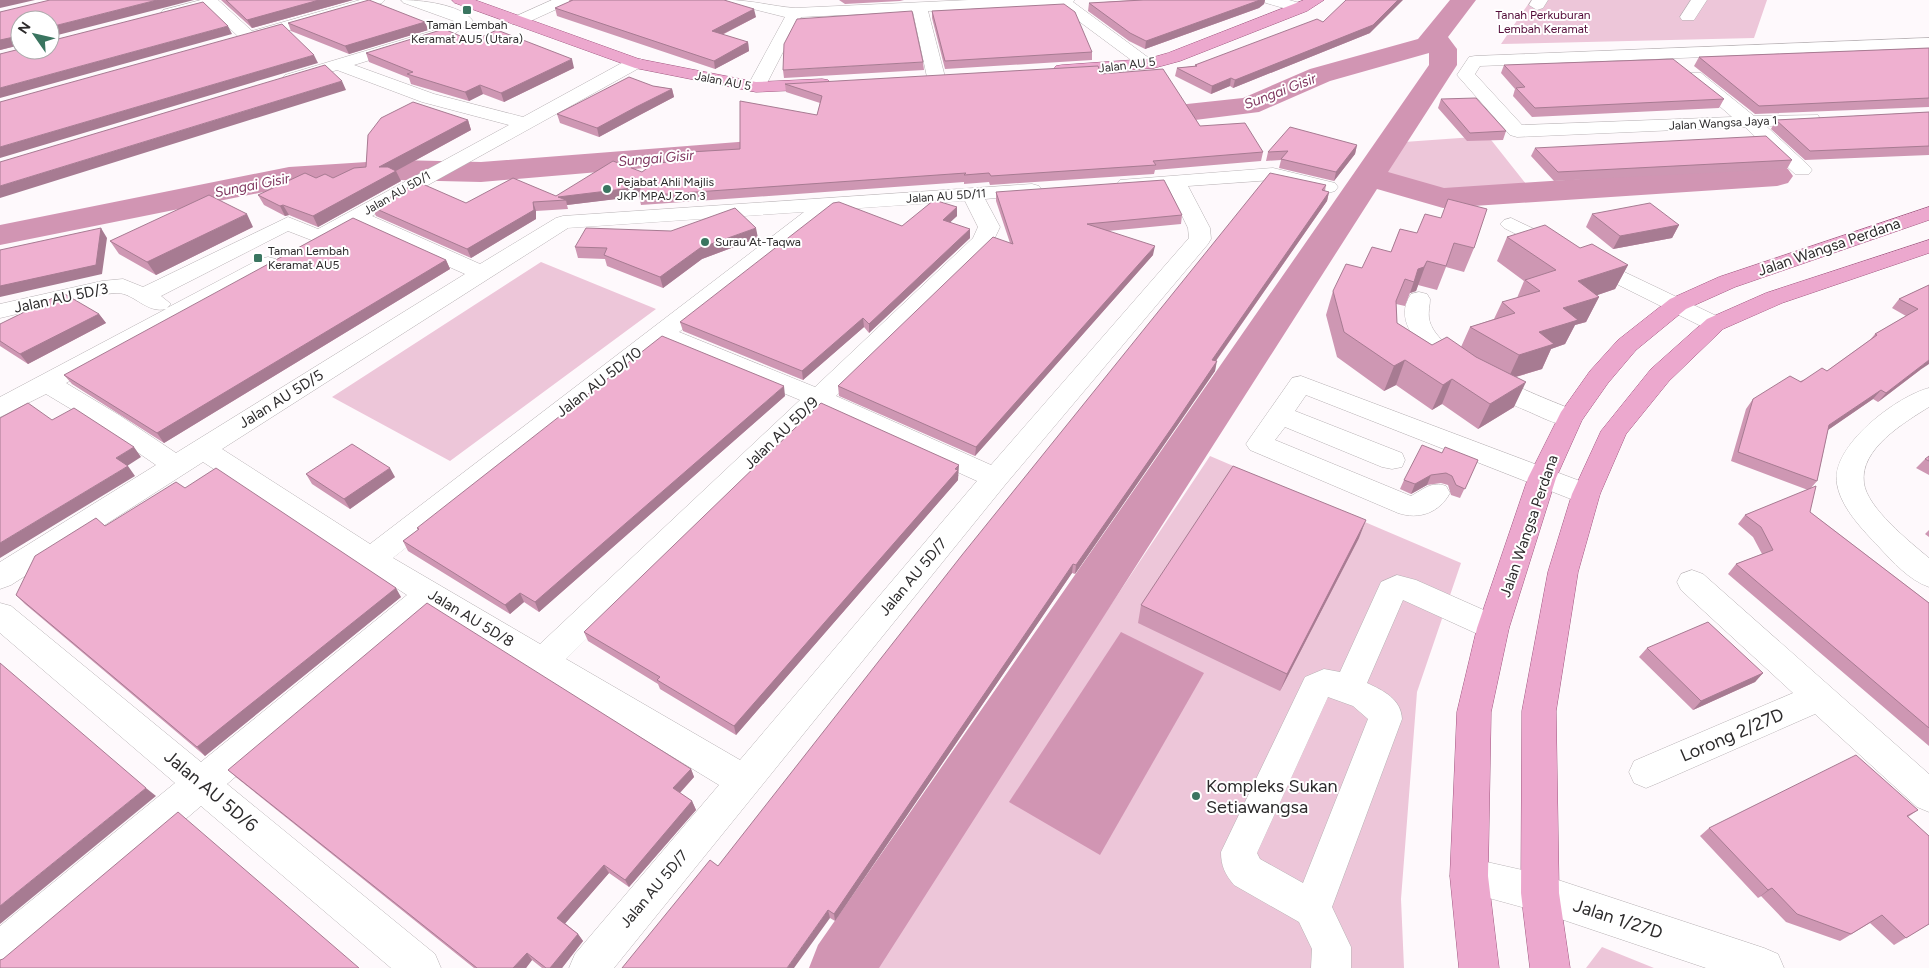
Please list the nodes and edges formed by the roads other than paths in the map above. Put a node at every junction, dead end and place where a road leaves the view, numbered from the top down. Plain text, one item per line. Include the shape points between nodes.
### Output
1 (377, 0) edge
2 (409, 0) edge
3 (460, 0) edge
4 (531, 0) edge
5 (565, 0) edge
6 (735, 0) edge
7 (1064, 0) edge
8 (1271, 0) edge
9 (1699, 0) edge
10 (210, 1) edge
11 (1308, 4) edge
12 (550, 6) junction
13 (920, 9) junction
14 (795, 13) junction
15 (154, 17) edge
16 (1688, 18) dead end
17 (518, 21) junction
18 (248, 37) junction
19 (229, 43) edge
20 (1929, 43) edge
21 (1664, 52) junction
22 (635, 63) junction
23 (1148, 64) junction
24 (338, 65) junction
25 (1041, 72) edge
26 (955, 76) edge
27 (916, 78) edge
28 (936, 78) junction
29 (836, 83) edge
30 (272, 84) edge
31 (756, 87) junction
32 (1830, 118) edge
33 (1750, 122) junction
34 (524, 123) junction
35 (1802, 170) dead end
36 (1175, 181) junction
37 (1108, 185) edge
38 (1328, 187) dead end
39 (1050, 189) edge
40 (972, 194) junction
41 (827, 204) junction
42 (1929, 213) edge
43 (356, 217) junction
44 (563, 222) joint
45 (1511, 224) dead end
46 (319, 237) junction
47 (1929, 246) edge
48 (481, 273) junction
49 (144, 296) junction
50 (1419, 299) edge
51 (1678, 304) junction
52 (0, 311) edge
53 (176, 313) junction
54 (1715, 324) junction
55 (661, 333) junction
56 (47, 383) junction
57 (1929, 396) edge
58 (818, 398) junction
59 (0, 408) edge
60 (1280, 415) junction
61 (1570, 418) junction
62 (1412, 427) junction
63 (202, 449) junction
64 (1392, 460) junction
65 (176, 466) junction
66 (995, 478) junction
67 (1542, 478) junction
68 (1375, 492) junction
69 (1436, 493) dead end
70 (1586, 494) junction
71 (371, 559) junction
72 (1929, 575) edge
73 (0, 577) edge
74 (1692, 582) dead end
75 (430, 594) junction
76 (0, 615) edge
77 (1493, 628) junction
78 (543, 661) junction
79 (1348, 690) junction
80 (1819, 697) junction
81 (1646, 772) dead end
82 (744, 781) junction
83 (201, 784) junction
84 (1929, 796) edge
85 (1469, 876) junction
86 (1540, 893) junction
87 (1312, 909) junction
88 (0, 951) edge
89 (421, 968) edge
90 (589, 968) edge
91 (1331, 968) edge
92 (1479, 968) edge
93 (1550, 968) edge
94 (1764, 968) edge

1 - 18 street
2 - 24 street via 465,21 448,31
3 - 17 main road, Jalan AU 5
4 - 12 street
5 - 12 street
6 - 14 street
7 - 13 street
7 - 23 street
8 - 11 street
9 - 16 street
10 - 15 street
10 - 18 street
11 - 23 main road, Jalan AU 5 via 1174,57
12 - 17 street
13 - 14 street
13 - 28 street
14 - 31 street
17 - 22 main road, Jalan AU 5
18 - 19 street
20 - 21 street
21 - 33 street
21 - 33 street, Jalan Wangsa Jaya 1 via 1475,61 1466,75 1517,131
22 - 31 main road, Jalan AU 5
22 - 34 street, Jalan AU 5D/1
23 - 25 main road, Jalan AU 5
24 - 30 street
24 - 34 street via 428,98
26 - 28 main road
27 - 28 main road
29 - 31 main road, Jalan AU 5
32 - 33 street, Jalan Wangsa Jaya 1
33 - 35 street
34 - 43 street, Jalan AU 5D/1
36 - 37 street
36 - 38 street via 1274,174
36 - 66 street, Jalan AU 5D/7 via 1199,228 1200,239
39 - 40 street, Jalan AU 5D/11
40 - 41 street, Jalan AU 5D/11
40 - 58 street, Jalan AU 5D/9 via 989,227 983,241
41 - 44 street, Jalan AU 5D/11
41 - 55 street, Jalan AU 5D/10
42 - 51 main road, Jalan Wangsa Perdana via 1728,282
43 - 46 street, Jalan AU 5D/1
43 - 48 street
44 - 48 street, Jalan AU 5D/5
45 - 51 street
46 - 49 street via 288,223
46 - 53 street, Jalan AU 5D/1
47 - 54 main road, Jalan Wangsa Perdana via 1774,298
48 - 63 street, Jalan AU 5D/5
49 - 52 street, Jalan AU 5D/3 via 124,286 102,288
49 - 53 street, Jalan AU 5D/3
50 - 61 street via 1415,316 1419,327 1428,341 1452,360 1518,398
51 - 54 street
51 - 61 main road, Jalan Wangsa Perdana via 1627,345
53 - 56 street, Jalan AU 5D/1
54 - 70 main road, Jalan Wangsa Perdana via 1660,375 1614,431
55 - 58 street
55 - 71 street, Jalan AU 5D/10
56 - 59 street, Jalan AU 5D/1
56 - 65 street
57 - 72 street via 1879,428 1851,466 1850,484 1879,530
58 - 66 street
58 - 78 street, Jalan AU 5D/9
60 - 62 street via 1301,384
60 - 64 street
60 - 68 street via 1259,444
61 - 67 main road, Jalan Wangsa Perdana
62 - 64 street
62 - 67 street
63 - 65 street, Jalan AU 5D/5
63 - 71 street, Jalan AU 5D/8
64 - 68 street
65 - 73 street, Jalan AU 5D/5
66 - 82 street, Jalan AU 5D/7
67 - 70 street
67 - 77 main road, Jalan Wangsa Perdana
68 - 69 street via 1417,507
70 - 86 main road, Jalan Wangsa Perdana via 1563,572 1539,711
71 - 75 street, Jalan AU 5D/8
74 - 80 street
75 - 78 street, Jalan AU 5D/8
75 - 83 street
76 - 83 street, Jalan AU 5D/6
77 - 79 street via 1397,587 1392,590
77 - 85 main road, Jalan Wangsa Perdana via 1474,712
78 - 82 street, Jalan AU 5D/8
79 - 87 street via 1378,704 1385,711 1385,720
79 - 87 street via 1324,682 1317,688 1239,852 1239,863 1247,872
80 - 81 street, Lorong 2/27D
80 - 84 street
82 - 90 street, Jalan AU 5D/7
83 - 88 street
83 - 89 street, Jalan AU 5D/6
85 - 86 street, Jalan 1/27D
85 - 92 main road, Jalan Wangsa Perdana
86 - 93 main road, Jalan Wangsa Perdana
86 - 94 street, Jalan 1/27D
87 - 91 street via 1332,947

